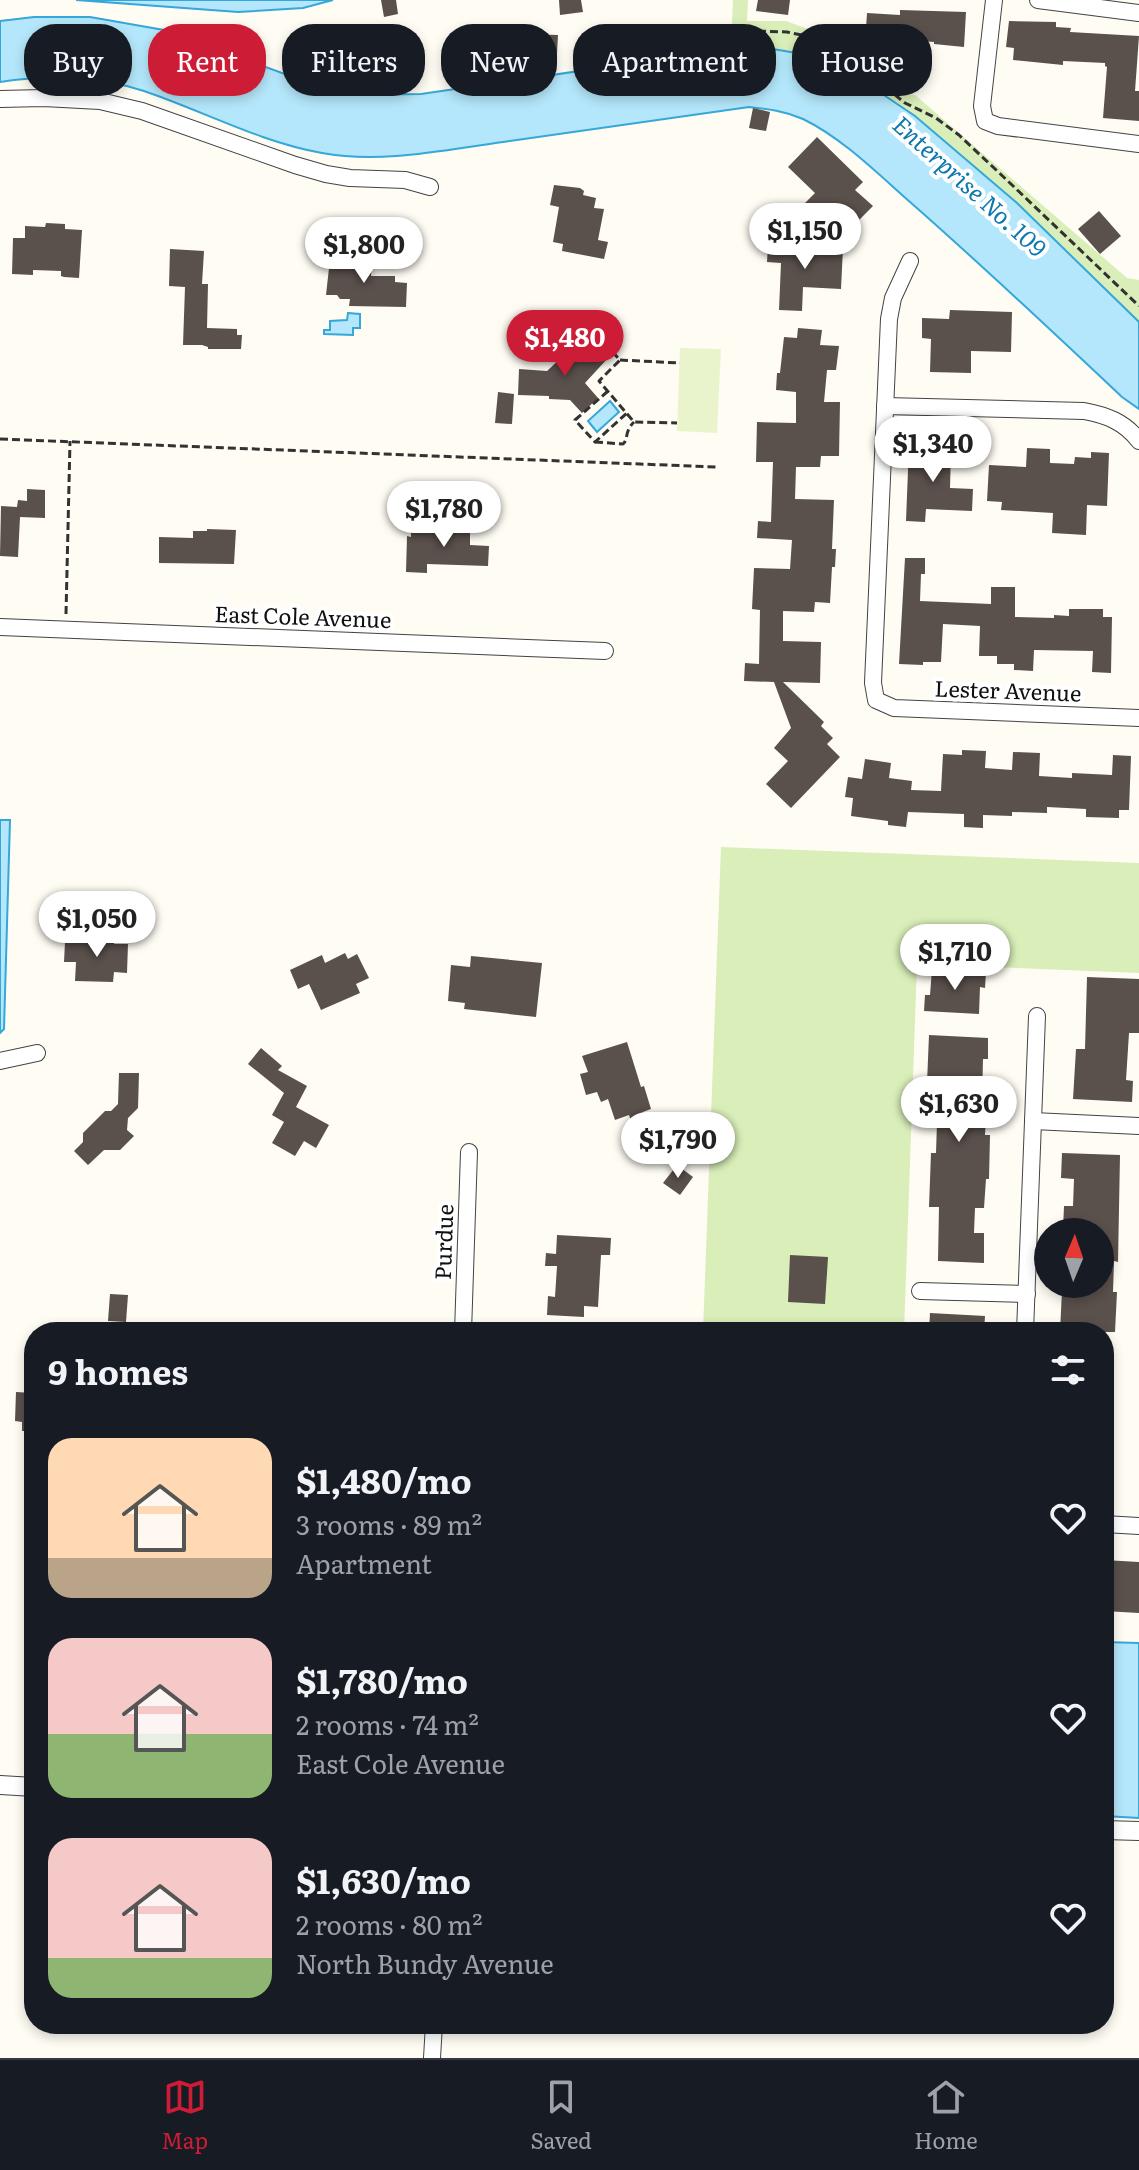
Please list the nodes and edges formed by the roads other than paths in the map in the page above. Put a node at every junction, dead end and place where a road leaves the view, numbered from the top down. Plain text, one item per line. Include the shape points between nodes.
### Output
1 (994, 0) edge
2 (1038, 0) edge
3 (1139, 13) edge
4 (0, 99) edge
5 (1139, 144) edge
6 (430, 187) dead end
7 (910, 261) dead end
8 (885, 406) junction
9 (1137, 438) edge
10 (0, 627) edge
11 (605, 651) dead end
12 (1139, 718) edge
13 (1037, 1016) dead end
14 (37, 1053) dead end
15 (0, 1061) edge
16 (1033, 1121) junction
17 (1139, 1126) edge
18 (469, 1152) dead end
19 (920, 1291) dead end
20 (1027, 1294) junction
21 (463, 1322) edge
22 (1026, 1322) edge
23 (1114, 1525) edge
24 (1139, 1526) edge
25 (0, 1785) edge
26 (24, 1786) edge
27 (1114, 1830) edge
28 (1139, 1831) edge
29 (433, 2034) edge
30 (432, 2058) edge

1 - 5 street via 982,106 985,121
2 - 3 street
4 - 6 street via 100,101 326,174
7 - 8 street via 889,319
8 - 9 street via 1084,411 1113,419
8 - 12 street, Lester Avenue via 876,700 894,708
10 - 11 street, East Cole Avenue
13 - 16 street
14 - 15 street
16 - 17 street
16 - 20 street
18 - 21 street, Purdue
19 - 20 street
20 - 22 street
23 - 24 street
25 - 26 street
27 - 28 street
29 - 30 street

